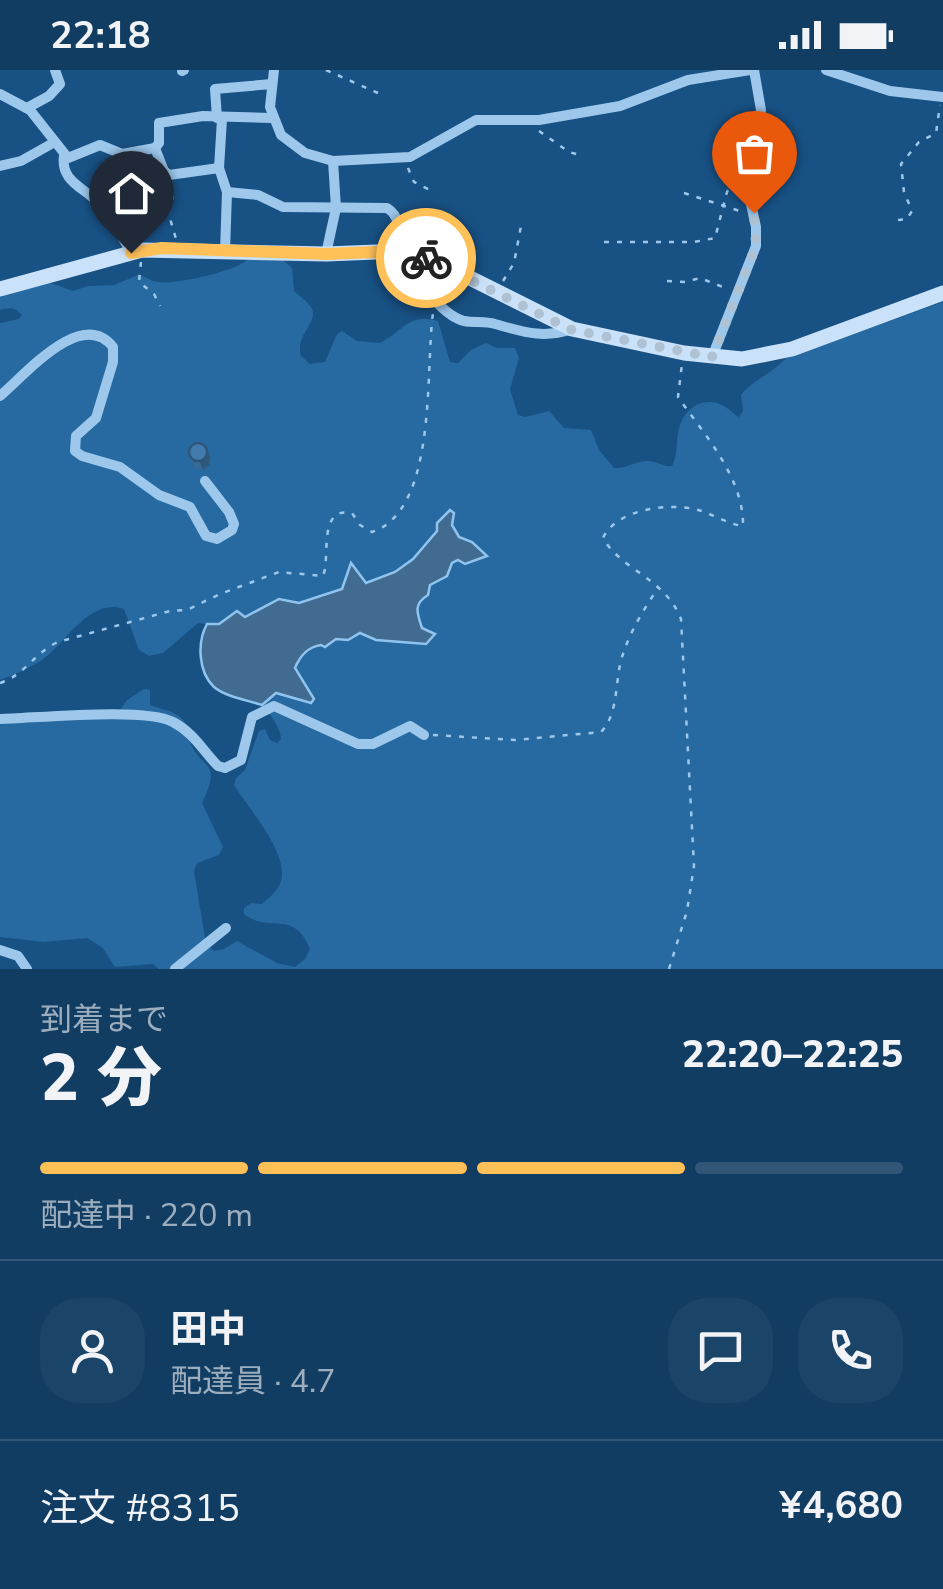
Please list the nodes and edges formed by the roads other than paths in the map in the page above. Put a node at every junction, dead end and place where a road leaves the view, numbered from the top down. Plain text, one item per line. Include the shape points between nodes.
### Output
1 (54, 70) edge
2 (274, 70) edge
3 (752, 70) edge
4 (826, 70) edge
5 (272, 84) junction
6 (4, 96) edge
7 (942, 97) edge
8 (27, 108) junction
9 (0, 109) edge
10 (272, 118) junction
11 (220, 119) junction
12 (53, 143) junction
13 (155, 148) junction
14 (64, 156) junction
15 (334, 161) junction
16 (0, 166) edge
17 (220, 168) junction
18 (166, 174) junction
19 (226, 192) junction
20 (168, 202) road end
21 (336, 208) junction
22 (400, 251) junction
23 (135, 252) junction
24 (225, 252) junction
25 (326, 254) junction
26 (0, 289) edge
27 (943, 293) edge
28 (572, 330) junction
29 (712, 357) junction
30 (0, 396) edge
31 (206, 481) dead end
32 (0, 719) edge
33 (424, 735) road end
34 (226, 928) dead end
35 (0, 950) edge
36 (28, 969) edge
37 (175, 969) edge

1 - 8 street via 60,84
2 - 5 street
3 - 15 street via 688,80 620,106 528,121 476,120 419,155
3 - 29 street via 760,110 746,182 756,246
4 - 7 street via 890,91
5 - 10 street
5 - 11 street via 214,88
6 - 8 street
6 - 9 street
8 - 12 street
10 - 11 street
10 - 15 street via 295,148
11 - 13 street via 159,123
11 - 17 street
12 - 14 street
12 - 16 street
13 - 14 street via 126,154 100,145
13 - 18 street
14 - 23 street via 72,184 99,203
15 - 21 street
17 - 18 street
17 - 19 street
18 - 20 street
19 - 21 street via 258,194 279,206
19 - 24 street
21 - 22 street via 391,210
21 - 25 street
22 - 25 street
22 - 28 street via 440,263
22 - 28 street via 435,301 461,320 533,335
23 - 24 street
23 - 26 street
24 - 25 street
27 - 29 street via 792,350 758,358
28 - 29 street
30 - 31 street via 70,337 106,339 113,362 96,418 76,436 75,450 190,507 206,536 218,540 232,530 232,518
32 - 33 street via 161,717 186,730 226,768 241,760 252,717 274,706 358,744 410,726
34 - 37 street
35 - 36 street via 18,956

